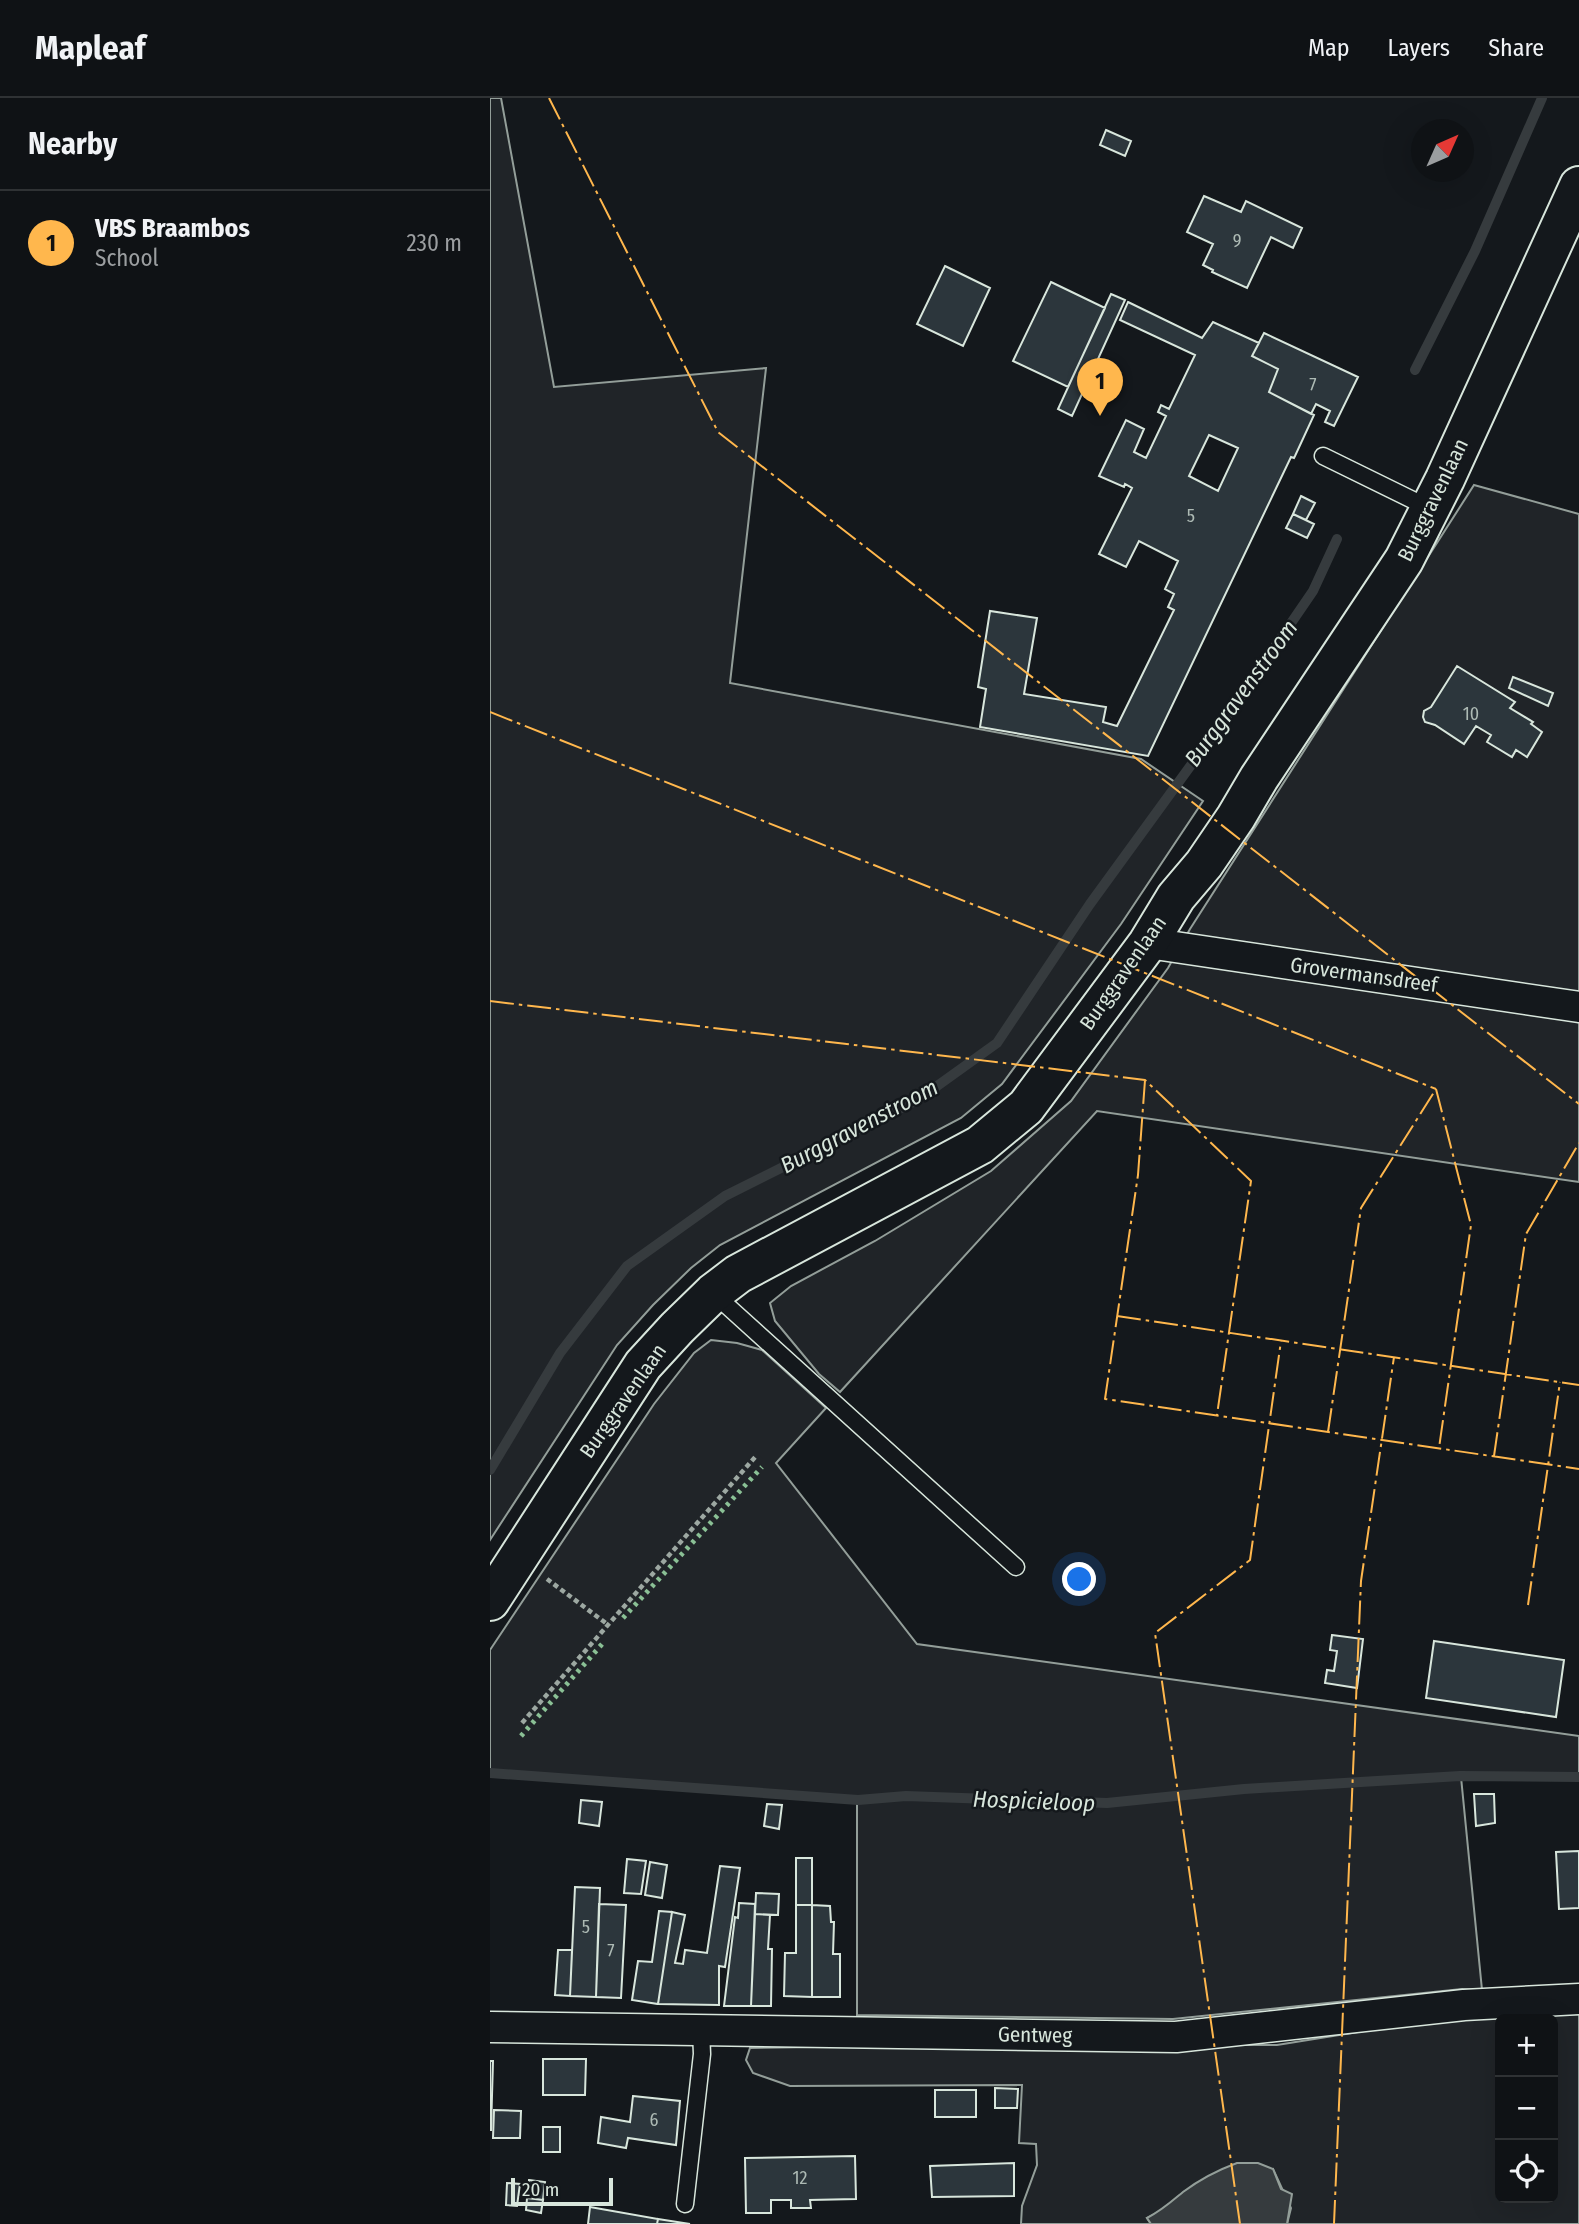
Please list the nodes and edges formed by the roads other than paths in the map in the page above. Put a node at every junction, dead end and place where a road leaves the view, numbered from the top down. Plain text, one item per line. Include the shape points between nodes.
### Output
1 (1579, 186) edge
2 (1323, 456) dead end
3 (1431, 509) junction
4 (1149, 943) junction
5 (1579, 1007) edge
6 (713, 1293) junction
7 (1016, 1567) dead end
8 (490, 1601) edge
9 (1579, 1999) edge
10 (490, 2027) edge
11 (701, 2031) junction
12 (685, 2204) dead end

1 - 3 main road, Burggravenlaan
2 - 3 lane
3 - 4 main road, Burggravenlaan via 1404,560
4 - 5 street, Grovermansdreef
4 - 6 main road, Burggravenlaan via 1026,1107 980,1145 738,1274
6 - 7 lane
6 - 8 main road, Burggravenlaan via 643,1366
9 - 11 street, Gentweg via 1464,2004 1176,2037
10 - 11 street, Gentweg
11 - 12 lane

